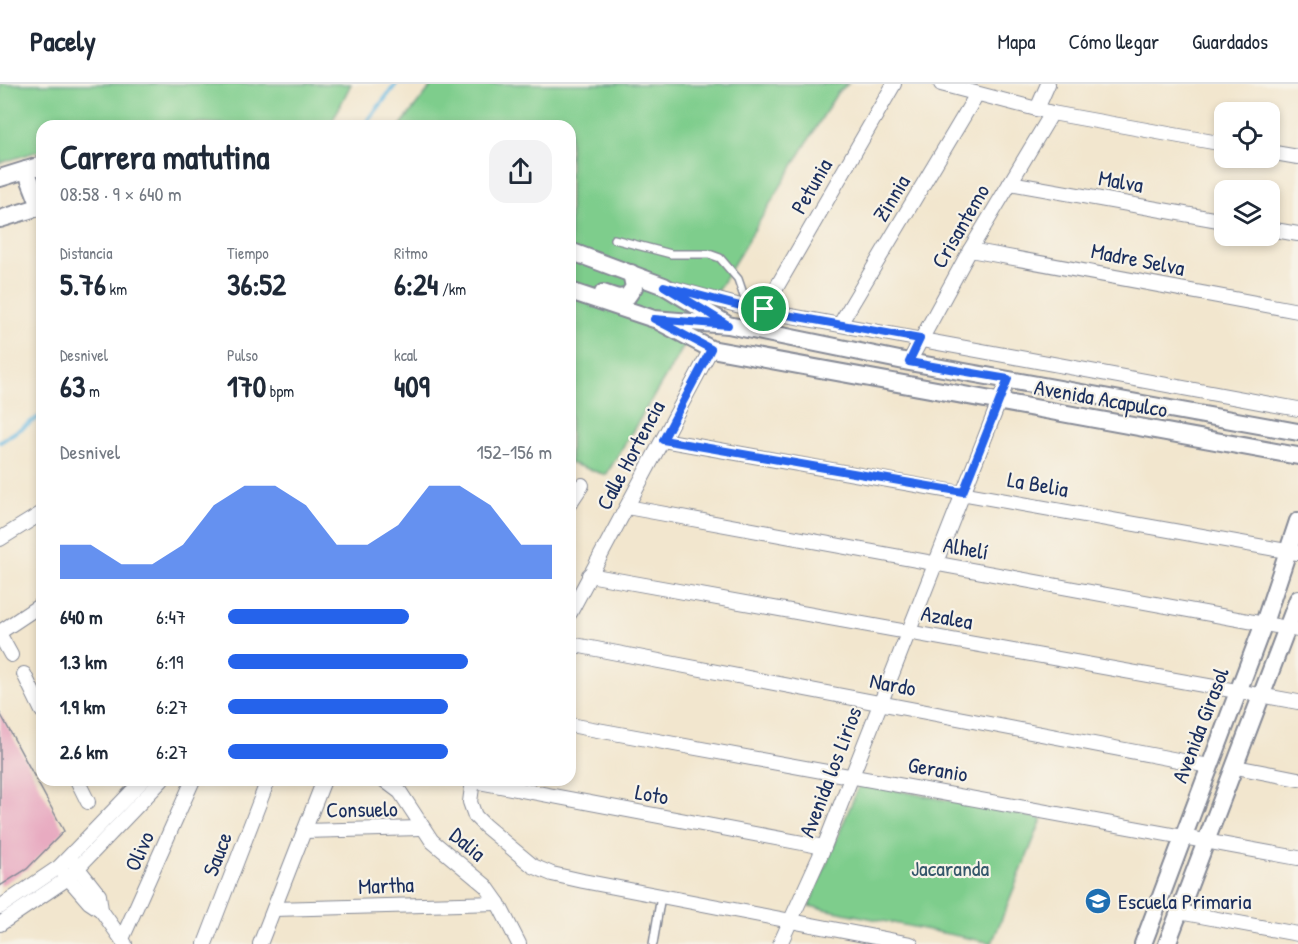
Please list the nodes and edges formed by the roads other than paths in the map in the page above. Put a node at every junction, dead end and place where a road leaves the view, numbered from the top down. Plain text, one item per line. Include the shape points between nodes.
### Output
1 (894, 84) edge
2 (941, 84) edge
3 (1048, 84) edge
4 (977, 94) junction
5 (1036, 109) junction
6 (1052, 113) junction
7 (1214, 142) edge
8 (1280, 154) edge
9 (1298, 157) edge
10 (34, 168) edge
11 (0, 178) edge
12 (1010, 183) junction
13 (36, 208) edge
14 (0, 219) edge
15 (1214, 219) edge
16 (1280, 231) edge
17 (1298, 234) edge
18 (614, 239) dead end
19 (970, 249) junction
20 (576, 253) edge
21 (631, 273) junction
22 (576, 286) edge
23 (664, 286) junction
24 (576, 293) edge
25 (748, 308) junction
26 (764, 309) junction
27 (1298, 311) edge
28 (654, 319) junction
29 (840, 324) junction
30 (728, 325) junction
31 (920, 339) junction
32 (711, 349) junction
33 (909, 362) junction
34 (1008, 379) junction
35 (999, 402) junction
36 (1298, 409) edge
37 (1298, 432) edge
38 (663, 440) junction
39 (1298, 456) edge
40 (582, 485) dead end
41 (963, 492) junction
42 (576, 494) edge
43 (627, 507) junction
44 (36, 517) edge
45 (1298, 521) edge
46 (0, 539) edge
47 (1293, 552) edge
48 (936, 564) junction
49 (589, 575) junction
50 (1298, 600) edge
51 (576, 602) edge
52 (36, 608) edge
53 (1264, 623) junction
54 (1292, 629) edge
55 (910, 632) junction
56 (0, 633) edge
57 (576, 645) edge
58 (11, 655) dead end
59 (24, 674) dead end
60 (1237, 691) junction
61 (36, 692) edge
62 (1263, 695) junction
63 (880, 702) junction
64 (1298, 702) edge
65 (576, 726) edge
66 (1209, 766) junction
67 (1236, 767) junction
68 (853, 775) junction
69 (1298, 779) edge
70 (80, 786) edge
71 (138, 786) edge
72 (156, 786) edge
73 (190, 786) edge
74 (266, 786) edge
75 (322, 786) edge
76 (392, 786) edge
77 (470, 786) edge
78 (497, 786) edge
79 (88, 802) dead end
80 (421, 828) junction
81 (304, 831) junction
82 (1182, 835) junction
83 (1207, 841) junction
84 (824, 847) junction
85 (1298, 858) edge
86 (68, 867) junction
87 (661, 896) junction
88 (498, 903) junction
89 (3, 905) edge
90 (274, 909) junction
91 (1179, 912) junction
92 (14, 915) junction
93 (791, 921) junction
94 (0, 924) edge
95 (1298, 934) edge
96 (123, 942) edge
97 (205, 944) edge
98 (260, 944) edge
99 (519, 944) edge
100 (653, 944) edge
101 (780, 944) edge
102 (911, 944) edge
103 (1143, 944) edge
104 (1167, 944) edge

1 - 26 street, Petunia
2 - 4 street
3 - 5 street
4 - 5 street
4 - 29 street, Zinnia
5 - 6 street
6 - 7 street
6 - 12 street, Crisantemo
8 - 9 street
10 - 11 street
12 - 15 street, Malva
12 - 19 street, Crisantemo
13 - 14 street
16 - 17 street
18 - 25 lane via 671,254 709,254 720,258 738,279
19 - 27 street, Madre Selva
19 - 31 street, Crisantemo
20 - 21 street
21 - 22 street via 634,287 627,297
21 - 23 street
23 - 25 street, Avenida Acapulco
23 - 30 street
24 - 28 street
25 - 26 street, Avenida Acapulco
26 - 29 street, Avenida Acapulco
28 - 30 street
28 - 32 street, Avenida Acapulco
29 - 31 street, Avenida Acapulco
30 - 33 street, Avenida Acapulco
31 - 33 street, Crisantemo
31 - 36 street, Avenida Acapulco
32 - 35 street, Avenida Acapulco
32 - 38 street, Calle Hortencia
33 - 34 street, Avenida Acapulco
34 - 35 street, Avenida los Lirios
34 - 37 street, Avenida Acapulco
35 - 39 street, Avenida Acapulco
35 - 41 street, Avenida los Lirios
38 - 41 street, La Belia
38 - 43 street, Calle Hortencia
40 - 42 street
41 - 47 street, La Belia
41 - 48 street, Avenida los Lirios
43 - 48 street, Alhelí
43 - 49 street, Calle Hortencia
44 - 46 street
45 - 47 street, Avenida Girasol
47 - 53 street, Avenida Girasol
48 - 53 street, Alhelí
48 - 55 street, Avenida los Lirios
49 - 51 street, Calle Hortencia
49 - 55 street, Azalea
50 - 54 street
52 - 56 street
53 - 54 street, Alhelí
53 - 60 street, Avenida Girasol
54 - 62 street
55 - 60 street, Azalea
55 - 63 street, Avenida los Lirios
56 - 58 street
57 - 63 street, Nardo
59 - 61 street
60 - 62 street, Azalea
60 - 66 street, Avenida Girasol
62 - 64 street, Azalea
62 - 67 street
63 - 66 street, Nardo
63 - 68 street, Avenida los Lirios
65 - 68 street, Geranio
66 - 82 street, Avenida Girasol
67 - 69 street
67 - 83 street
68 - 82 street, Geranio
68 - 84 street, Avenida los Lirios
70 - 79 street
71 - 86 street
72 - 86 street
73 - 96 street, Olivo
74 - 97 street, Sauce
75 - 81 street
76 - 80 street, Dalia via 400,792
77 - 87 street via 475,816 533,866 552,874
78 - 84 street, Loto
80 - 81 street, Consuelo
80 - 88 street, Dalia via 486,886
81 - 90 street
82 - 83 street, Geranio
82 - 103 street, Avenida Girasol
83 - 85 street, Geranio
83 - 91 street
84 - 93 street, Avenida los Lirios
86 - 89 street
86 - 92 street
86 - 96 street via 89,902 101,910
87 - 93 street
87 - 100 lane
88 - 90 street, Martha
88 - 99 street, Dalia
89 - 92 street
90 - 98 street
91 - 95 street
91 - 104 street
92 - 94 street
93 - 101 street, Avenida los Lirios
93 - 102 street

